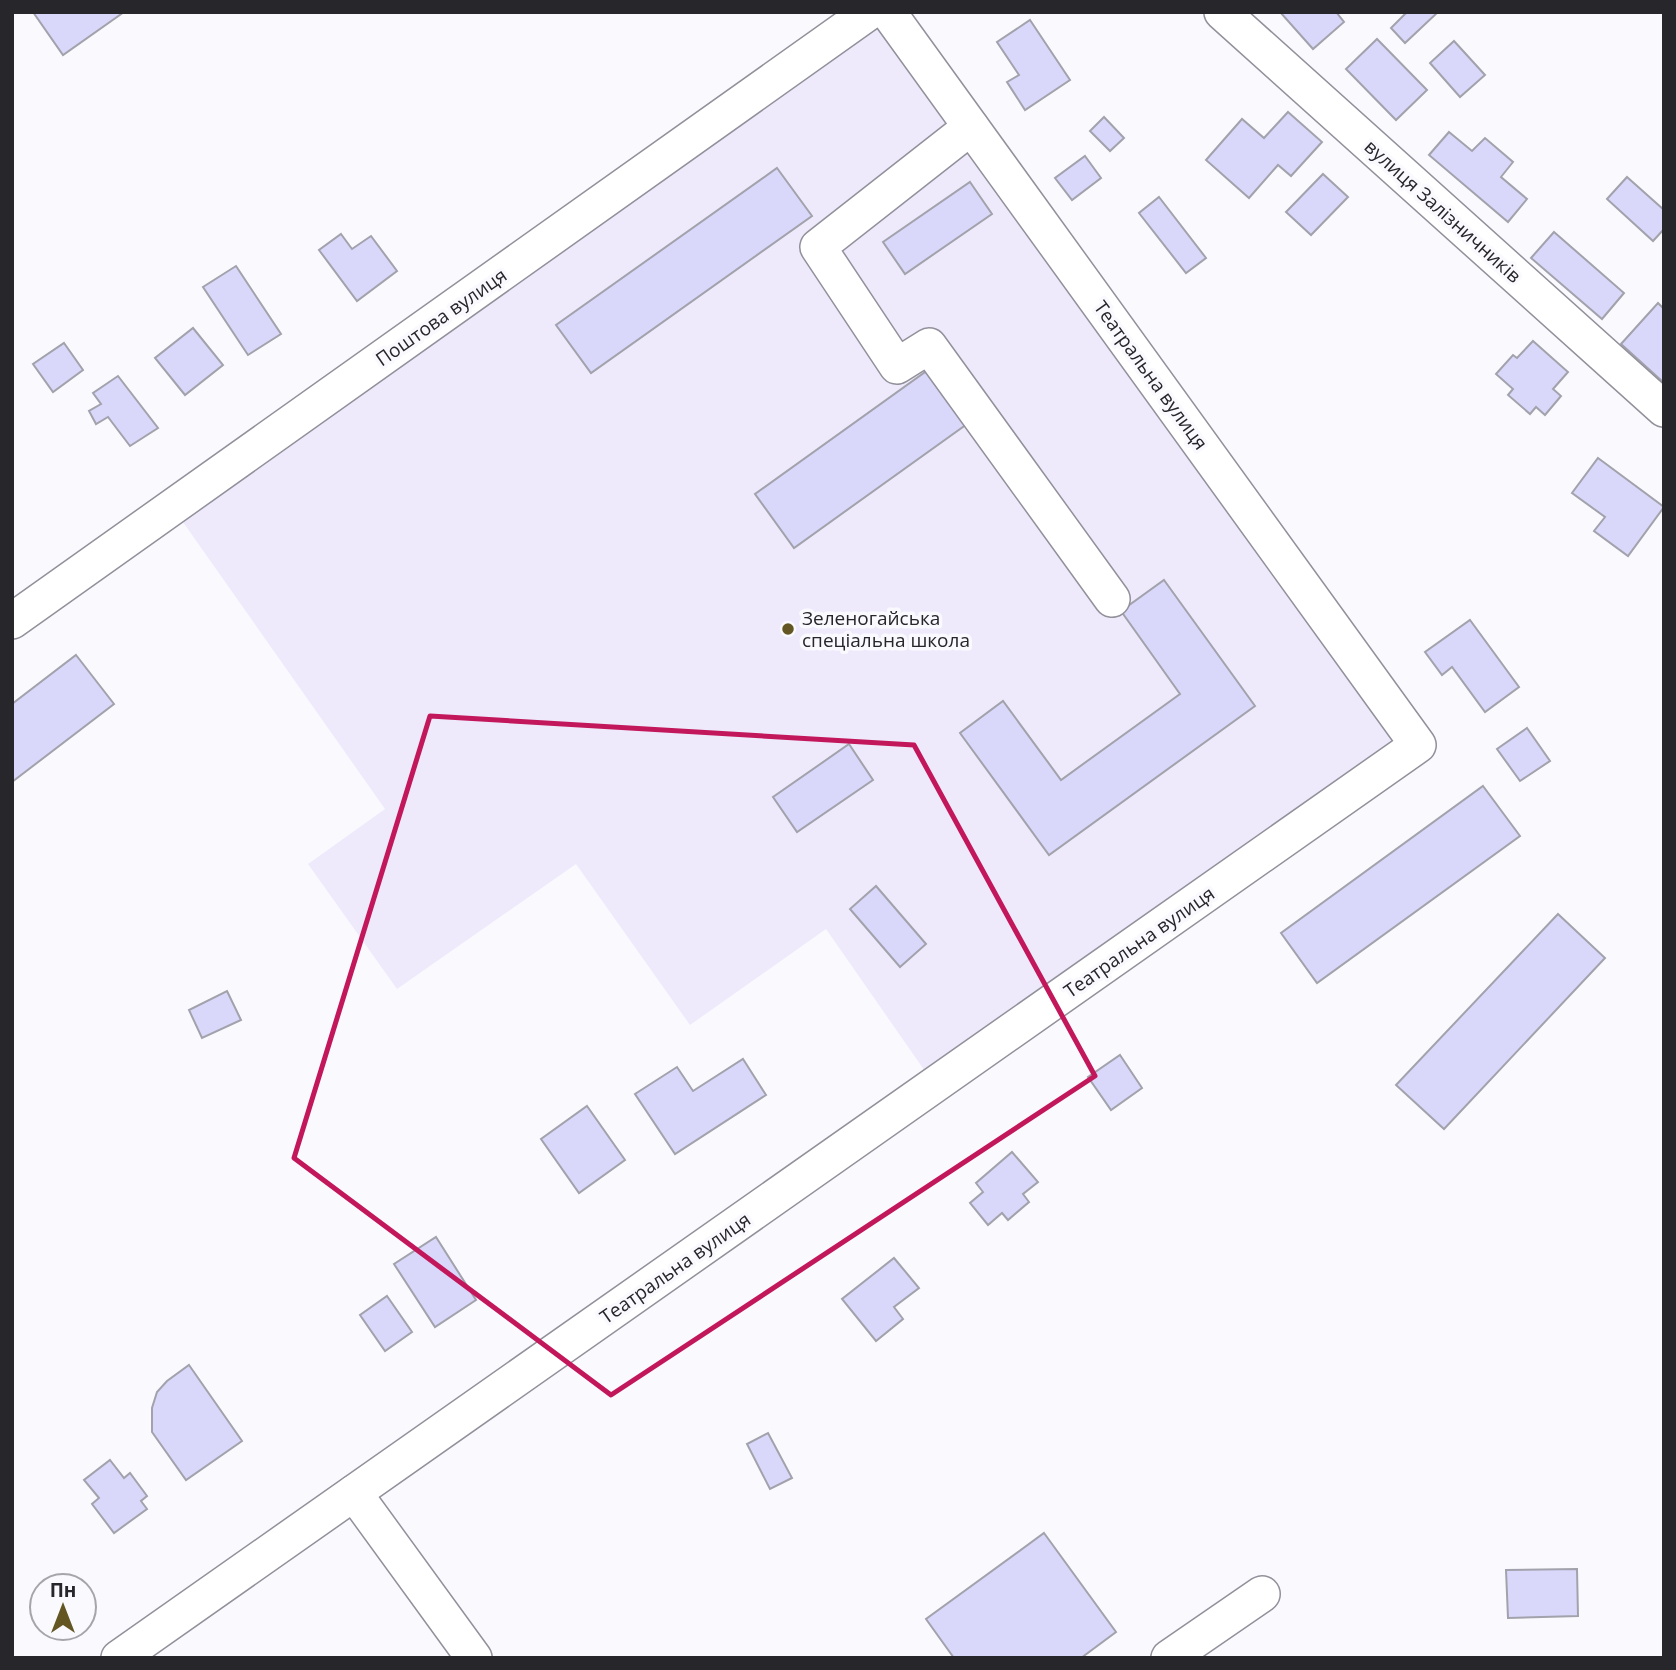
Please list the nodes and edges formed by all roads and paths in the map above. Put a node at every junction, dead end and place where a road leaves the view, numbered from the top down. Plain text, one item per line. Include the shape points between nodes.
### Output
1 (869, 12) edge
2 (888, 12) edge
3 (1222, 12) edge
4 (971, 127) junction
5 (1664, 409) edge
6 (1112, 599) dead end
7 (12, 621) edge
8 (354, 1493) junction
9 (1262, 1594) dead end
10 (119, 1658) edge
11 (474, 1658) edge
12 (1169, 1658) edge

1 - 7 street, Поштова вулиця
2 - 4 street, Театральна вулиця
3 - 5 street, вулиця Залізничників
4 - 6 street via 818,247 897,366 929,346
4 - 8 street, Театральна вулиця via 1418,746
8 - 10 street, Театральна вулиця
8 - 11 street
9 - 12 street

